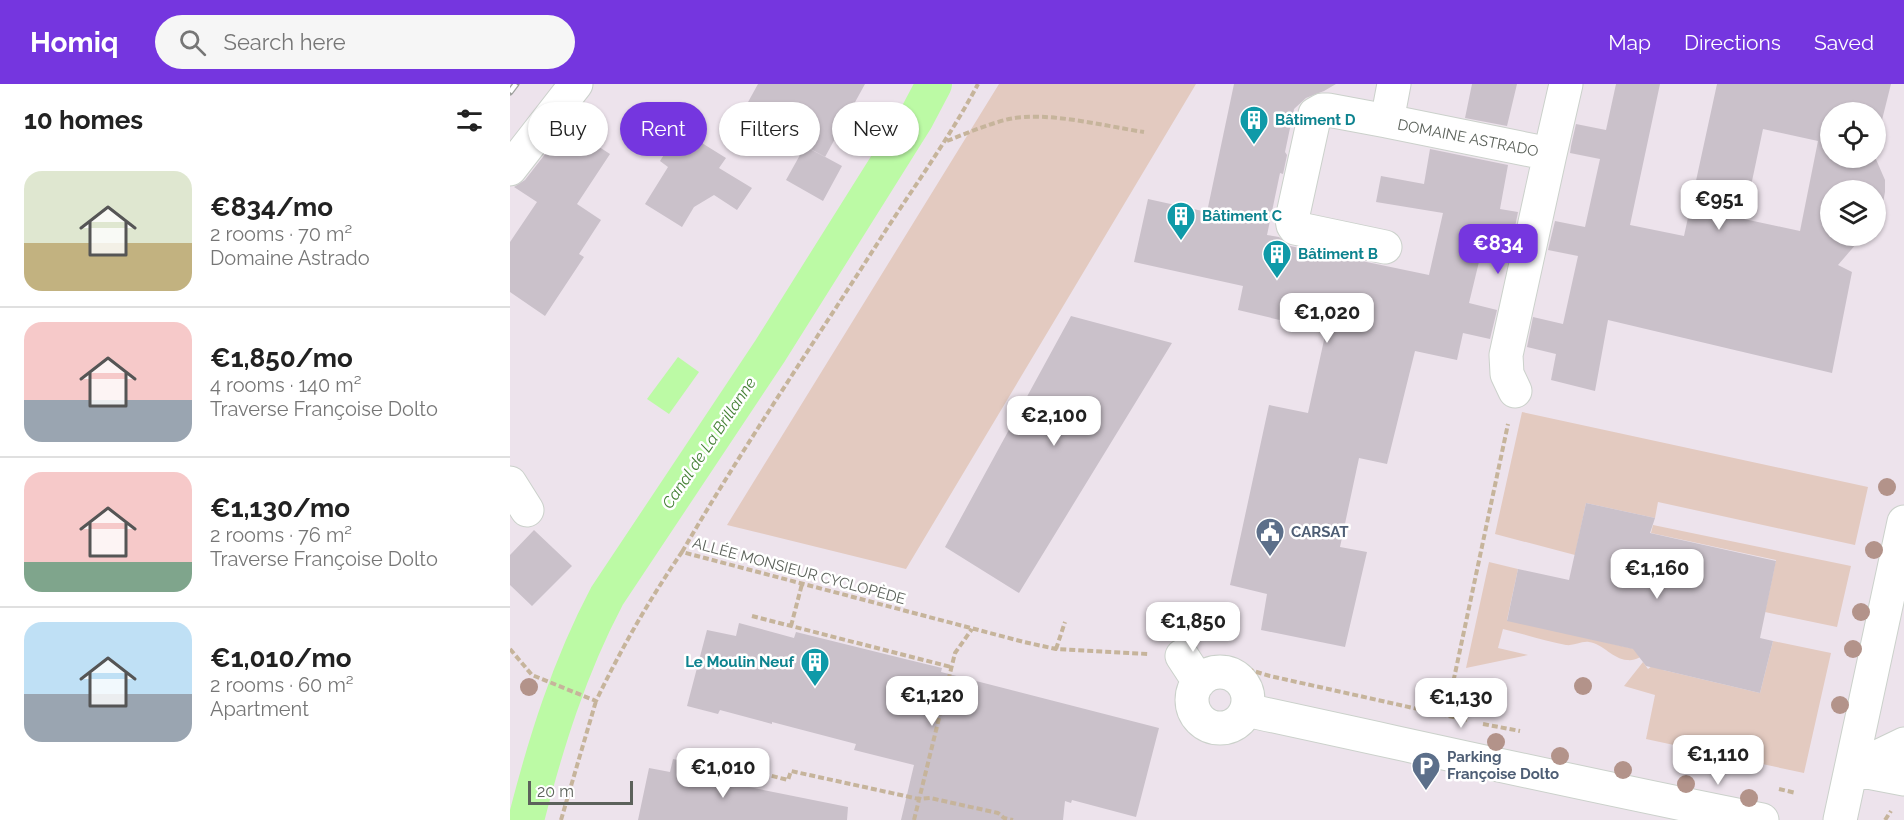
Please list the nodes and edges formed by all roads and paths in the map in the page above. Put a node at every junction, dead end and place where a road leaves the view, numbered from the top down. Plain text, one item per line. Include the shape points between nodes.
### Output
1 (576, 84) edge
2 (978, 84) edge
3 (1394, 84) edge
4 (1566, 84) edge
5 (1386, 121) junction
6 (1144, 132) dead end
7 (946, 141) junction
8 (1550, 154) junction
9 (510, 169) edge
10 (1385, 248) dead end
11 (1515, 391) joint
12 (510, 483) edge
13 (527, 510) dead end
14 (1904, 522) edge
15 (682, 552) junction
16 (802, 584) junction
17 (752, 616) dead end
18 (1065, 622) dead end
19 (791, 626) junction
20 (972, 629) junction
21 (510, 649) edge
22 (1056, 649) junction
23 (951, 667) junction
24 (1190, 669) junction
25 (596, 701) junction
26 (1446, 715) junction
27 (1472, 721) dead end
28 (1482, 723) dead end
29 (1527, 733) dead end
30 (1904, 744) edge
31 (702, 758) dead end
32 (1852, 769) junction
33 (1904, 779) edge
34 (1773, 788) dead end
35 (1796, 793) dead end
36 (919, 799) junction
37 (561, 820) edge
38 (914, 820) edge
39 (1013, 820) edge
40 (1762, 820) edge
41 (1840, 820) edge

1 - 9 street
2 - 7 path
3 - 5 street, DOMAINE ASTRADO
4 - 8 street, DOMAINE ASTRADO
5 - 8 street, DOMAINE ASTRADO
5 - 10 street, DOMAINE ASTRADO via 1328,110 1315,114 1292,219 1295,228
6 - 7 path via 1027,118 993,123
7 - 15 path
8 - 11 street, DOMAINE ASTRADO via 1506,355 1507,374
11 - 26 path
12 - 13 street
14 - 32 street
15 - 16 path, ALLÉE MONSIEUR CYCLOPÈDE
15 - 25 path, ALLÉE MONSIEUR CYCLOPÈDE via 621,649
16 - 19 path
16 - 20 path, ALLÉE MONSIEUR CYCLOPÈDE
17 - 19 path
18 - 22 path
19 - 23 path
20 - 22 path, ALLÉE MONSIEUR CYCLOPÈDE
20 - 23 path via 955,653
21 - 25 path via 532,675
22 - 24 path, ALLÉE MONSIEUR CYCLOPÈDE
23 - 36 path
24 - 26 path, ALLÉE MONSIEUR CYCLOPÈDE via 1214,660
24 - 40 street via 1192,703 1198,717 1218,728 1234,724 1245,710
25 - 37 path, ALLÉE MONSIEUR CYCLOPÈDE
26 - 27 path, ALLÉE MONSIEUR CYCLOPÈDE
28 - 29 path
30 - 32 street
31 - 36 path via 788,780 791,771
32 - 33 street
32 - 41 street
34 - 35 path
36 - 38 path
36 - 39 path via 998,813

